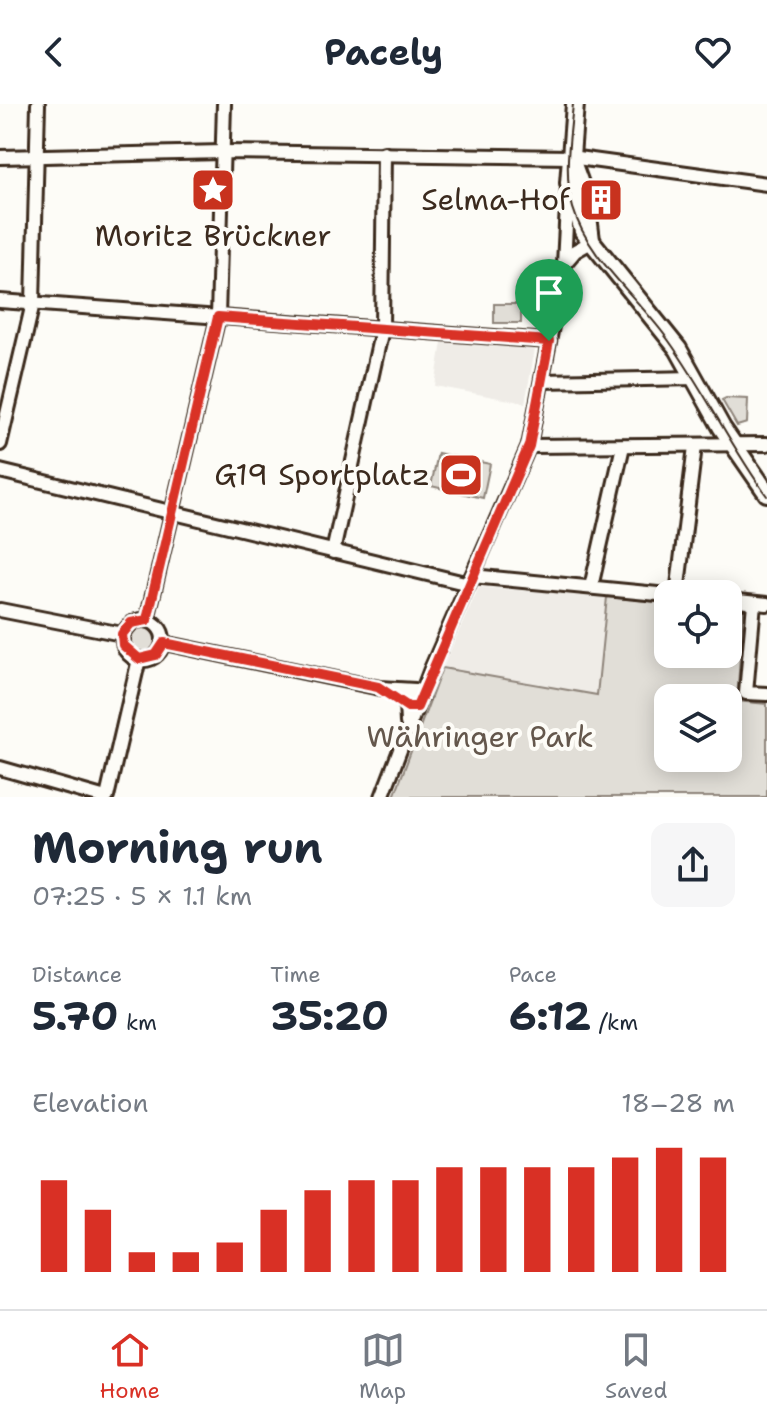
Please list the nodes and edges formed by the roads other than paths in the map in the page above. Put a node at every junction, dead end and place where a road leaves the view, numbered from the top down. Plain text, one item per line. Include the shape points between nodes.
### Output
1 (38, 104) edge
2 (224, 104) edge
3 (575, 104) edge
4 (223, 152) junction
5 (384, 153) junction
6 (37, 156) junction
7 (0, 157) edge
8 (570, 157) junction
9 (766, 181) edge
10 (569, 183) junction
11 (591, 242) junction
12 (564, 264) junction
13 (0, 301) edge
14 (33, 303) junction
15 (218, 317) junction
16 (382, 329) junction
17 (549, 341) junction
18 (696, 378) junction
19 (542, 381) junction
20 (0, 444) edge
21 (733, 444) junction
22 (767, 444) edge
23 (529, 446) junction
24 (623, 446) junction
25 (695, 446) junction
26 (0, 471) edge
27 (767, 493) edge
28 (172, 515) junction
29 (333, 552) junction
30 (470, 580) junction
31 (679, 580) edge
32 (591, 587) junction
33 (654, 594) edge
34 (760, 603) edge
35 (0, 610) edge
36 (147, 620) junction
37 (122, 634) junction
38 (164, 643) junction
39 (139, 659) junction
40 (767, 694) edge
41 (413, 699) junction
42 (0, 768) edge
43 (104, 797) edge
44 (382, 797) edge

1 - 6 street
2 - 4 street
3 - 8 main road
4 - 5 street
4 - 6 street
4 - 15 street
5 - 8 street
5 - 16 street
6 - 7 street
6 - 14 street
8 - 9 street
8 - 10 main road
8 - 11 main road via 586,200
10 - 11 main road via 577,218
10 - 12 street
11 - 12 street
11 - 18 main road
12 - 17 street
13 - 14 street
14 - 15 street
14 - 20 street
15 - 16 street
15 - 28 street
16 - 17 street
16 - 29 street
17 - 19 street
18 - 19 street
18 - 21 main road
19 - 23 street
21 - 22 street
21 - 25 street
21 - 27 main road
23 - 24 street
23 - 30 street
24 - 25 street
24 - 32 street
25 - 31 street
26 - 28 street
28 - 29 street
28 - 36 street
29 - 30 street
30 - 32 street
30 - 41 street
32 - 33 street
34 - 40 street via 746,693
35 - 37 street
36 - 37 street via 131,623
36 - 38 street via 160,629
37 - 39 street via 126,650
38 - 39 street via 156,655
38 - 41 street
39 - 43 street
41 - 44 street
42 - 43 street

